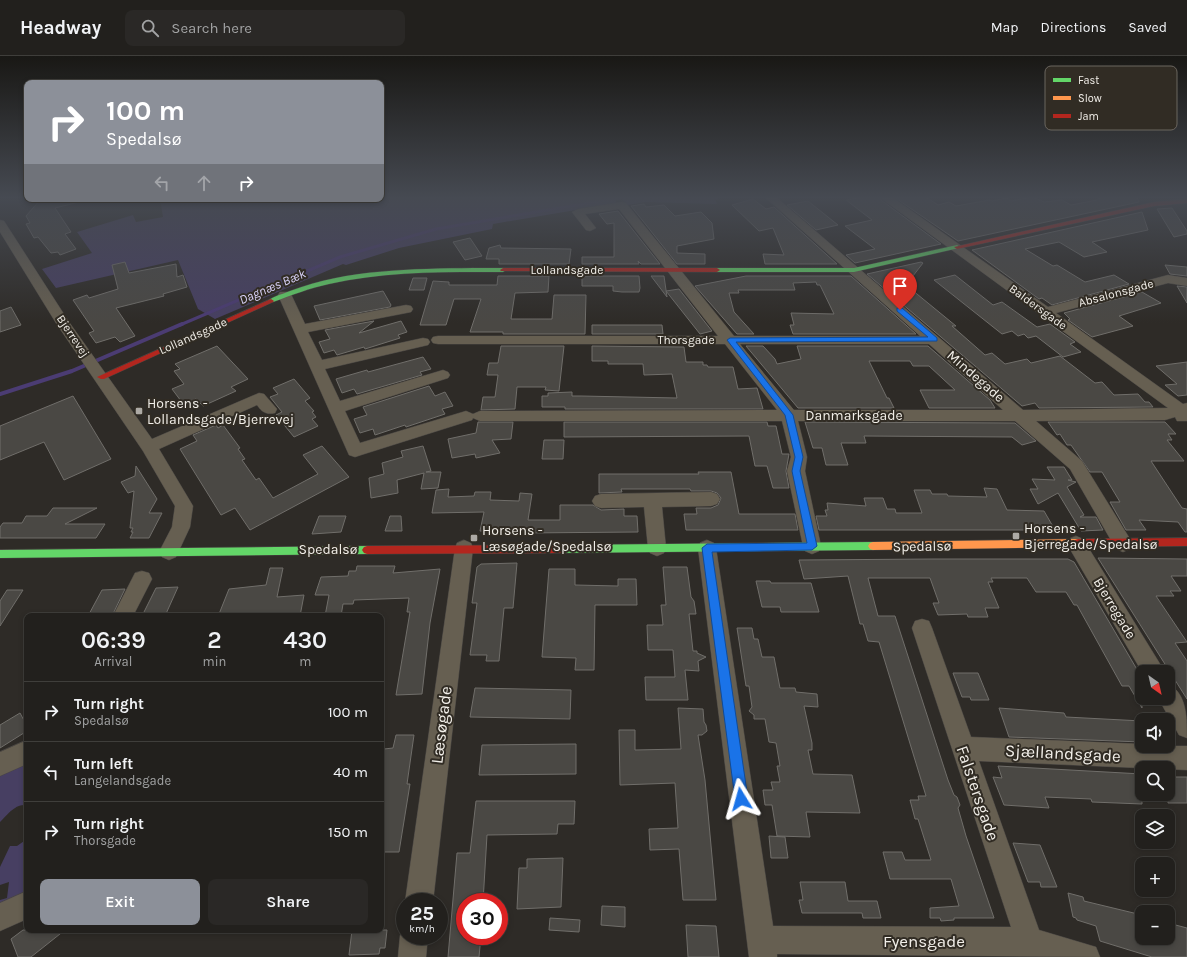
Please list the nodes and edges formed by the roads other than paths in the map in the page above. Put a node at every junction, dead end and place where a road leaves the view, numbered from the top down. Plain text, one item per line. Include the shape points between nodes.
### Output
1 (10, 239) edge
2 (649, 239) edge
3 (818, 239) edge
4 (945, 239) edge
5 (998, 239) edge
6 (958, 248) junction
7 (674, 270) junction
8 (854, 270) junction
9 (1187, 282) edge
10 (284, 295) junction
11 (406, 309) dead end
12 (1044, 312) junction
13 (300, 329) junction
14 (438, 340) dead end
15 (730, 340) junction
16 (934, 340) junction
17 (423, 342) dead end
18 (317, 366) junction
19 (100, 375) junction
20 (443, 375) dead end
21 (336, 408) junction
22 (269, 409) dead end
23 (1185, 412) edge
24 (789, 415) junction
25 (1021, 415) junction
26 (149, 447) junction
27 (711, 499) dead end
28 (652, 500) junction
29 (601, 501) dead end
30 (1187, 542) edge
31 (1076, 544) junction
32 (1123, 544) junction
33 (812, 546) junction
34 (464, 548) junction
35 (657, 548) junction
36 (707, 548) junction
37 (169, 552) junction
38 (0, 554) edge
39 (142, 579) dead end
40 (125, 613) edge
41 (922, 628) dead end
42 (1150, 665) edge
43 (1174, 705) edge
44 (1187, 727) edge
45 (962, 748) junction
46 (24, 753) edge
47 (1187, 758) edge
48 (0, 764) edge
49 (420, 893) edge
50 (24, 906) edge
51 (0, 917) edge
52 (413, 945) edge
53 (762, 949) edge
54 (1032, 949) edge
55 (412, 957) edge
56 (1086, 957) edge

1 - 19 street, Bjerrevej
2 - 7 street
3 - 8 street, Mindegade
4 - 6 street, Baldersgade
5 - 6 street, Lollandsgade
6 - 8 street, Lollandsgade
6 - 12 street, Baldersgade
7 - 8 street, Lollandsgade
7 - 10 street, Lollandsgade via 388,271 333,279
7 - 15 street
8 - 16 street, Mindegade
9 - 12 street, Absalonsgade via 1168,280
10 - 13 street
10 - 19 street, Lollandsgade
11 - 13 street
12 - 23 street, Baldersgade
13 - 18 street
14 - 15 street, Thorsgade
15 - 16 street, Thorsgade
15 - 24 street
16 - 25 street, Mindegade
17 - 18 street
18 - 21 street
19 - 26 street, Bjerrevej
20 - 21 street
21 - 24 street, Danmarksgade via 355,451 473,416
22 - 26 street via 259,398
23 - 25 street, Danmarksgade via 1164,415
24 - 25 street, Danmarksgade
24 - 33 street via 799,457 796,471
25 - 32 street, Mindegade via 1076,465
26 - 37 street, Bjerrevej via 184,506 181,527
27 - 28 street
28 - 29 street
28 - 35 street
30 - 32 street, Spedalsø
31 - 32 street, Spedalsø
31 - 33 street, Spedalsø
31 - 42 street, Bjerregade
33 - 36 street, Spedalsø
34 - 35 street, Spedalsø
34 - 37 street, Spedalsø
34 - 49 street, Læsøgade
35 - 36 street, Spedalsø
36 - 53 street
37 - 38 street, Spedalsø
39 - 40 street
41 - 45 street, Falstersgade
43 - 44 street
45 - 47 street, Sjællandsgade
45 - 54 street, Falstersgade
46 - 48 street
50 - 51 street
52 - 55 street
53 - 54 street, Fyensgade
54 - 56 street, Fyensgade

